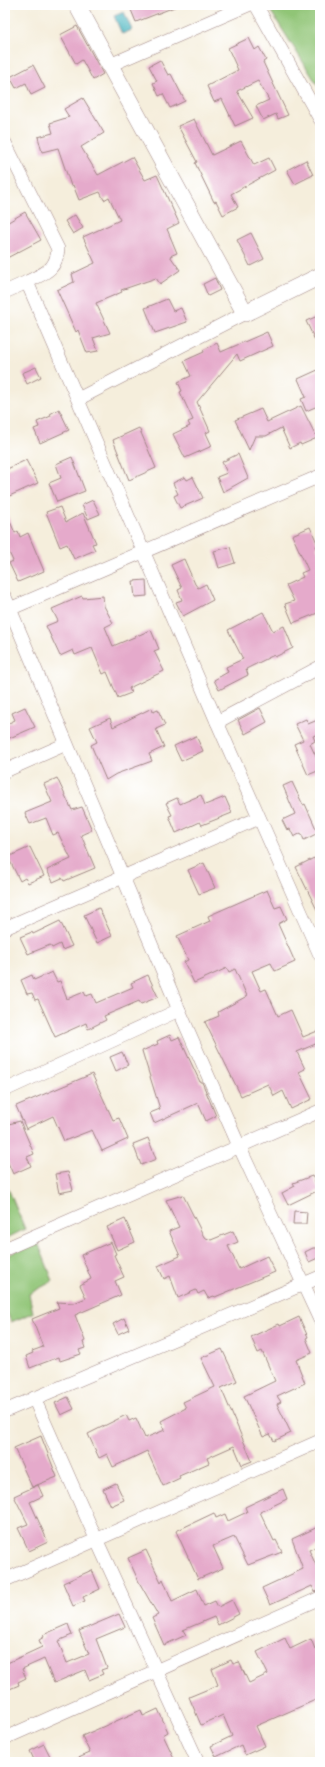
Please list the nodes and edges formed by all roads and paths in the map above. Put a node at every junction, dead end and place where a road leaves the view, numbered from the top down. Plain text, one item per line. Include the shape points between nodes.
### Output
1 (77, 5) edge
2 (248, 5) edge
3 (256, 5) edge
4 (110, 65) junction
5 (320, 119) edge
6 (5, 142) edge
7 (320, 276) edge
8 (27, 282) junction
9 (5, 292) edge
10 (245, 313) junction
11 (78, 399) junction
12 (320, 476) edge
13 (142, 551) junction
14 (7, 606) edge
15 (320, 666) edge
16 (217, 722) junction
17 (66, 744) junction
18 (5, 771) edge
19 (259, 818) junction
20 (124, 876) junction
21 (5, 928) edge
22 (319, 951) edge
23 (179, 1010) junction
24 (5, 1090) edge
25 (320, 1111) edge
26 (239, 1146) junction
27 (5, 1249) edge
28 (320, 1277) edge
29 (304, 1284) junction
30 (320, 1320) edge
31 (34, 1398) junction
32 (5, 1411) edge
33 (320, 1441) edge
34 (97, 1541) junction
35 (5, 1580) edge
36 (320, 1598) edge
37 (157, 1670) junction
38 (5, 1738) edge
39 (198, 1762) edge

1 - 4 street
2 - 4 street
3 - 5 street
4 - 10 street
6 - 8 street via 58,249 57,261 51,269
7 - 10 street
8 - 9 street
8 - 11 street
10 - 11 street
11 - 13 street
12 - 13 street
13 - 14 street
13 - 16 street
14 - 17 street
15 - 16 street
16 - 19 street
17 - 18 street
17 - 20 street
19 - 20 street
19 - 22 street
20 - 21 street
20 - 23 street
23 - 24 street
23 - 26 street
25 - 26 street
26 - 27 street
26 - 29 street
28 - 29 street
29 - 30 street
29 - 31 street
31 - 32 street
31 - 34 street
33 - 34 street
34 - 35 street
34 - 37 street
36 - 37 street
37 - 38 street
37 - 39 street

